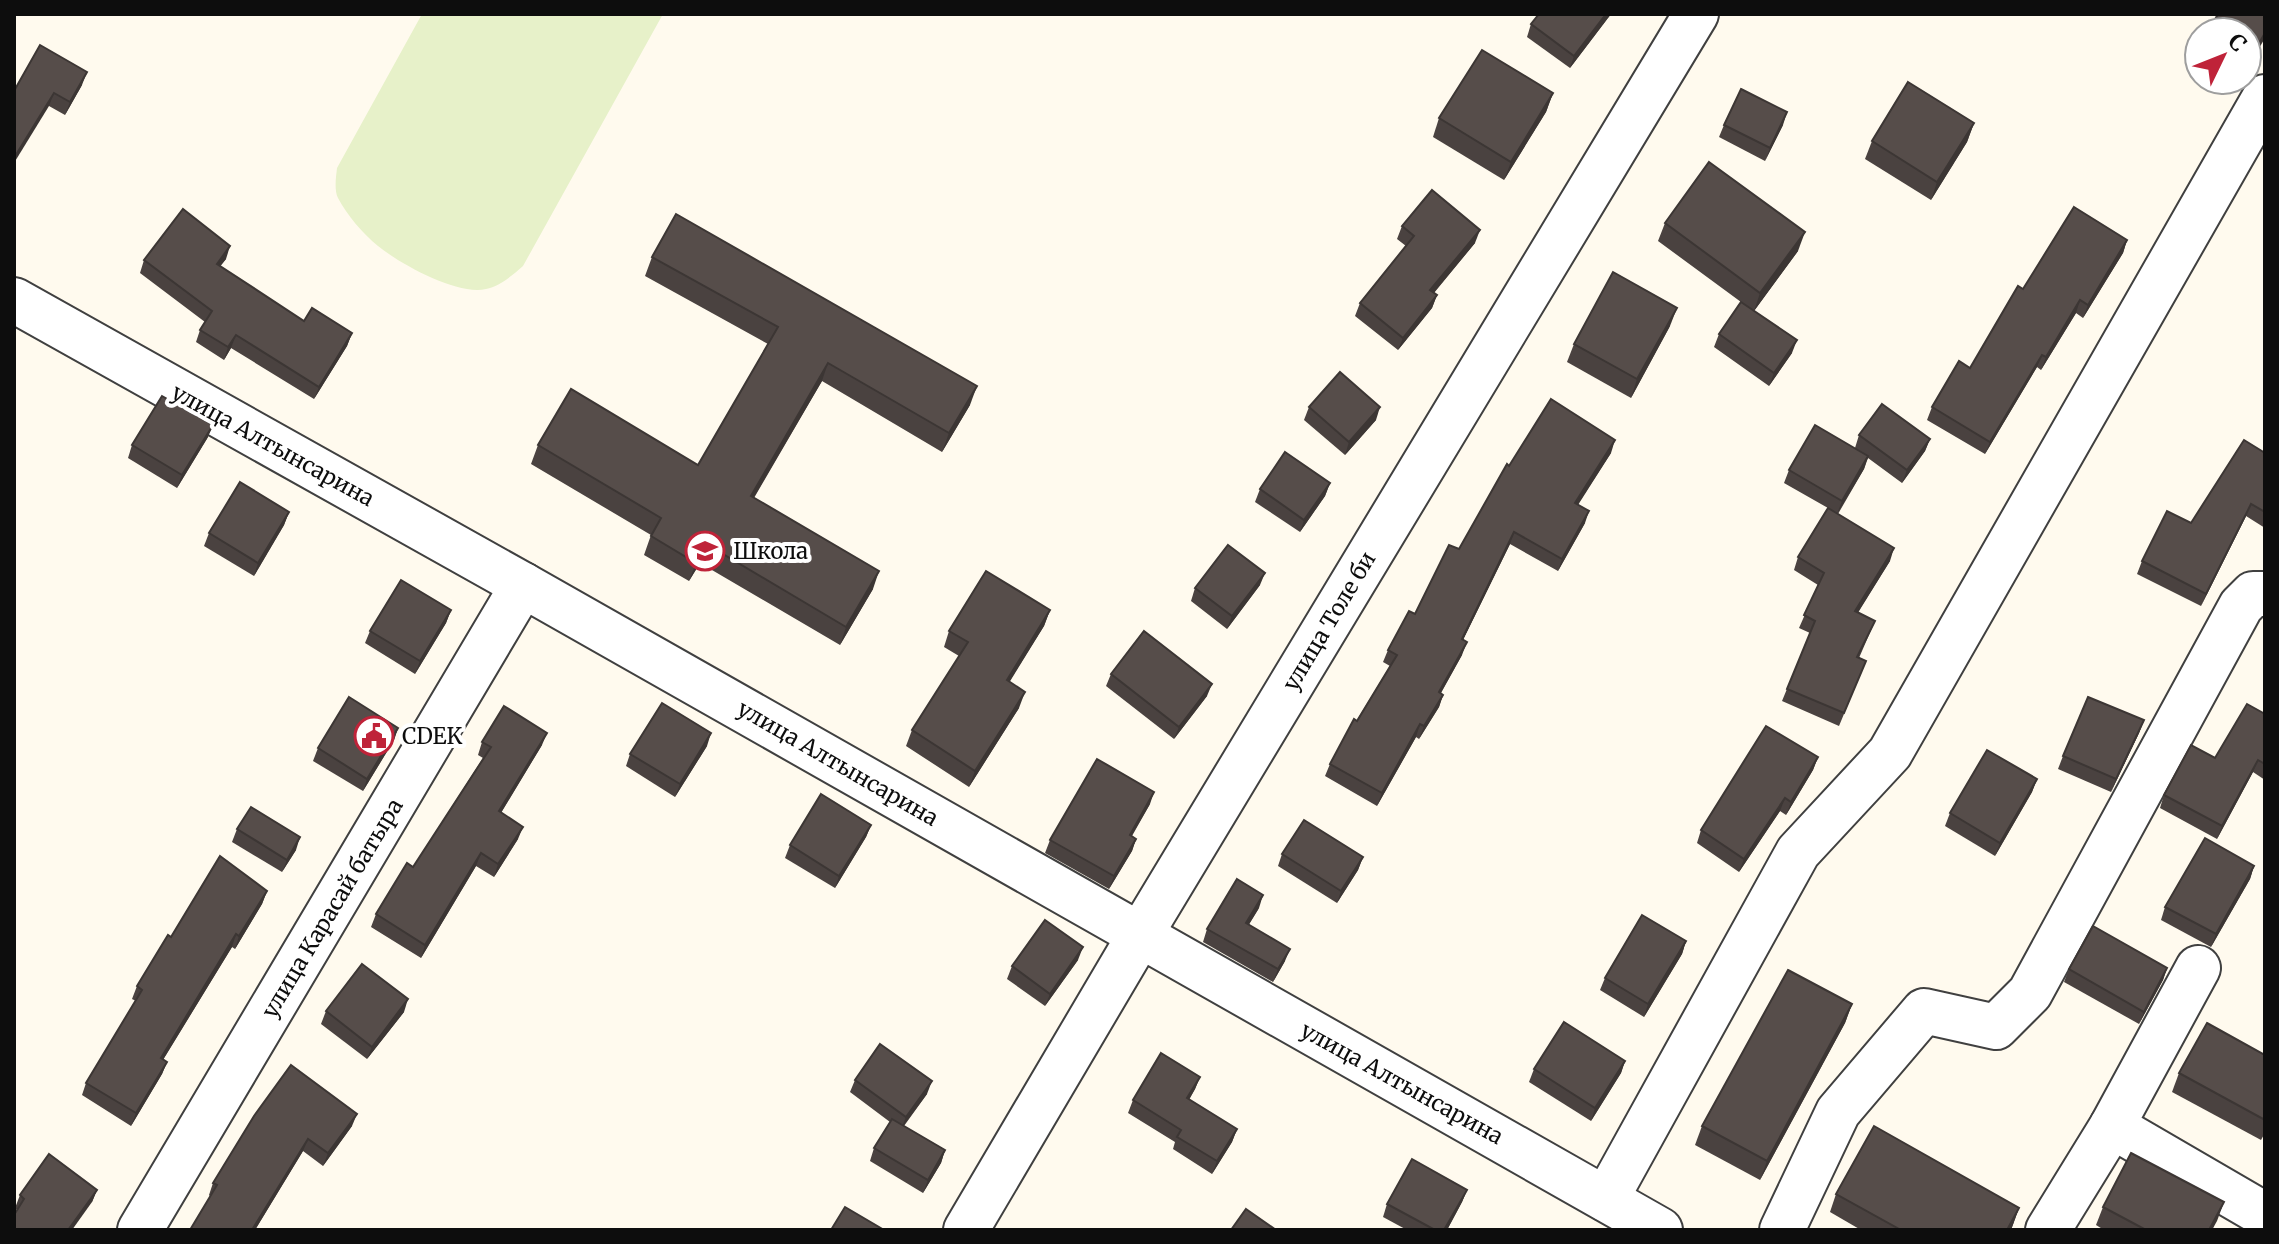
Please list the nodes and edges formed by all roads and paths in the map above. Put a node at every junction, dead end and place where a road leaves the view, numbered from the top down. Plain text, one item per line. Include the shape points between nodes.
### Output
1 (1696, 14) edge
2 (2265, 97) edge
3 (14, 300) edge
4 (523, 585) junction
5 (2265, 594) edge
6 (1140, 935) junction
7 (2198, 968) dead end
8 (2112, 1126) junction
9 (1606, 1199) junction
10 (2265, 1215) edge
11 (140, 1230) edge
12 (966, 1230) edge
13 (1660, 1230) edge
14 (1782, 1230) edge
15 (2048, 1230) edge

1 - 6 street, улица Толе би
2 - 9 street via 1890,753 1798,852
3 - 4 street, улица Алтынсарина
4 - 6 street, улица Алтынсарина
4 - 11 street, улица Карасай батыра
5 - 14 street via 2253,594 2241,606 2030,993 1996,1027 1924,1011 1838,1112
6 - 9 street, улица Алтынсарина
6 - 12 street, улица Толе би
7 - 8 street
8 - 10 street
8 - 15 street
9 - 13 street, улица Алтынсарина

